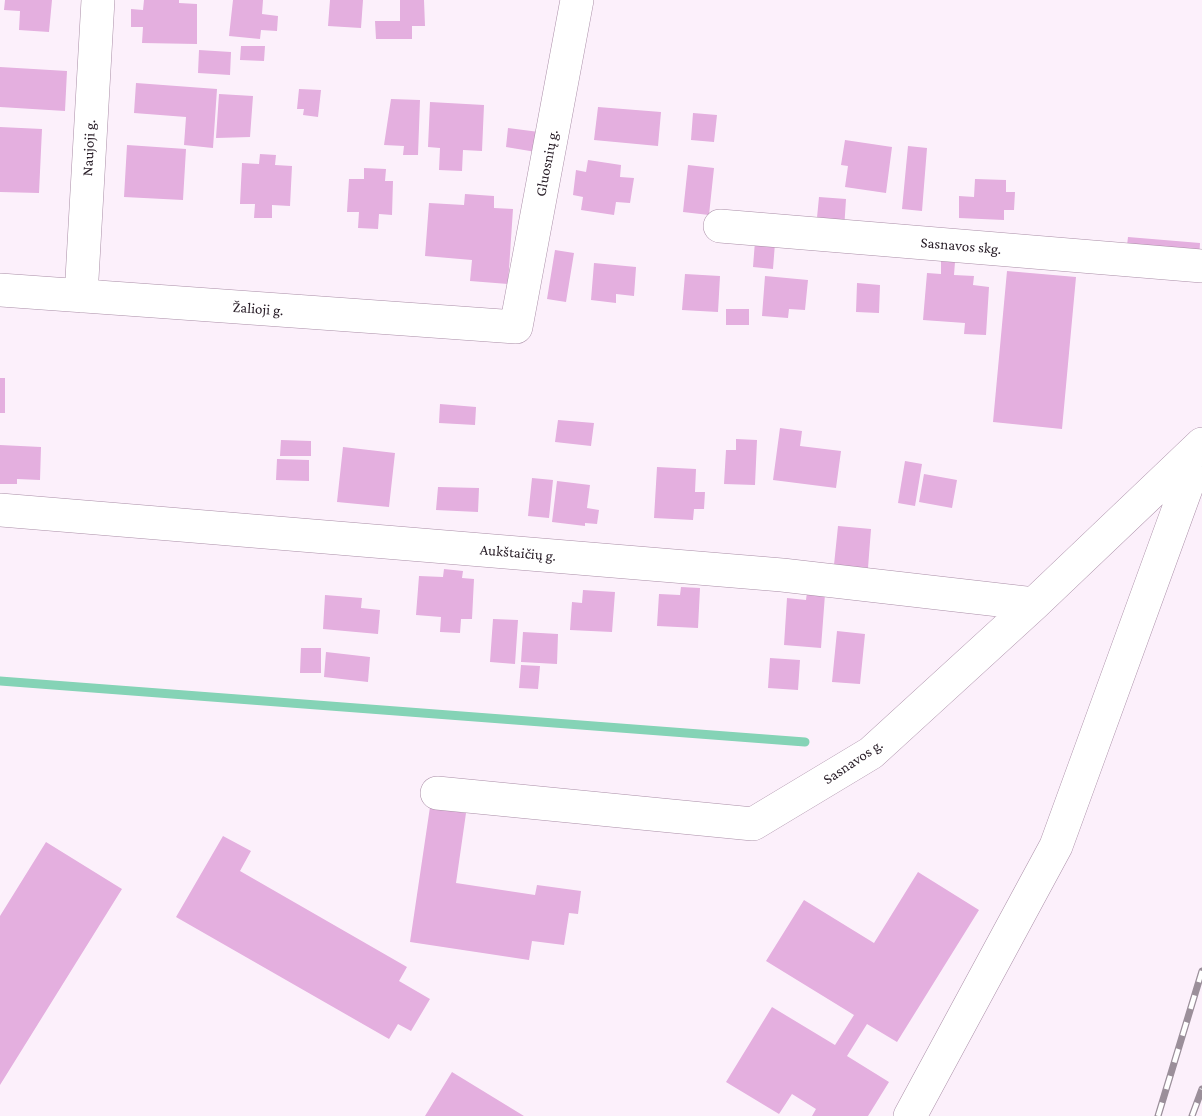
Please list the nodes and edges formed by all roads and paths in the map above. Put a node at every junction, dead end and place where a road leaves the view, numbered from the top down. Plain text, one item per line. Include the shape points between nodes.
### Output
1 (98, 0) edge
2 (577, 0) edge
3 (720, 226) dead end
4 (1202, 266) edge
5 (0, 290) edge
6 (81, 296) junction
7 (516, 327) joint
8 (1202, 445) edge
9 (0, 510) edge
10 (1034, 604) junction
11 (437, 793) dead end
12 (910, 1116) edge

1 - 6 street, Naujoji g.
2 - 7 street, Gluosnių g.
3 - 4 street, Sasnavos skg.
5 - 6 street, Žalioji g.
6 - 7 street, Žalioji g.
8 - 10 street, Sasnavos g.
8 - 12 street, Sasnavos g. via 1056,846
9 - 10 street, Aukštaičių g. via 782,574
10 - 11 street, Sasnavos g. via 871,753 753,824

